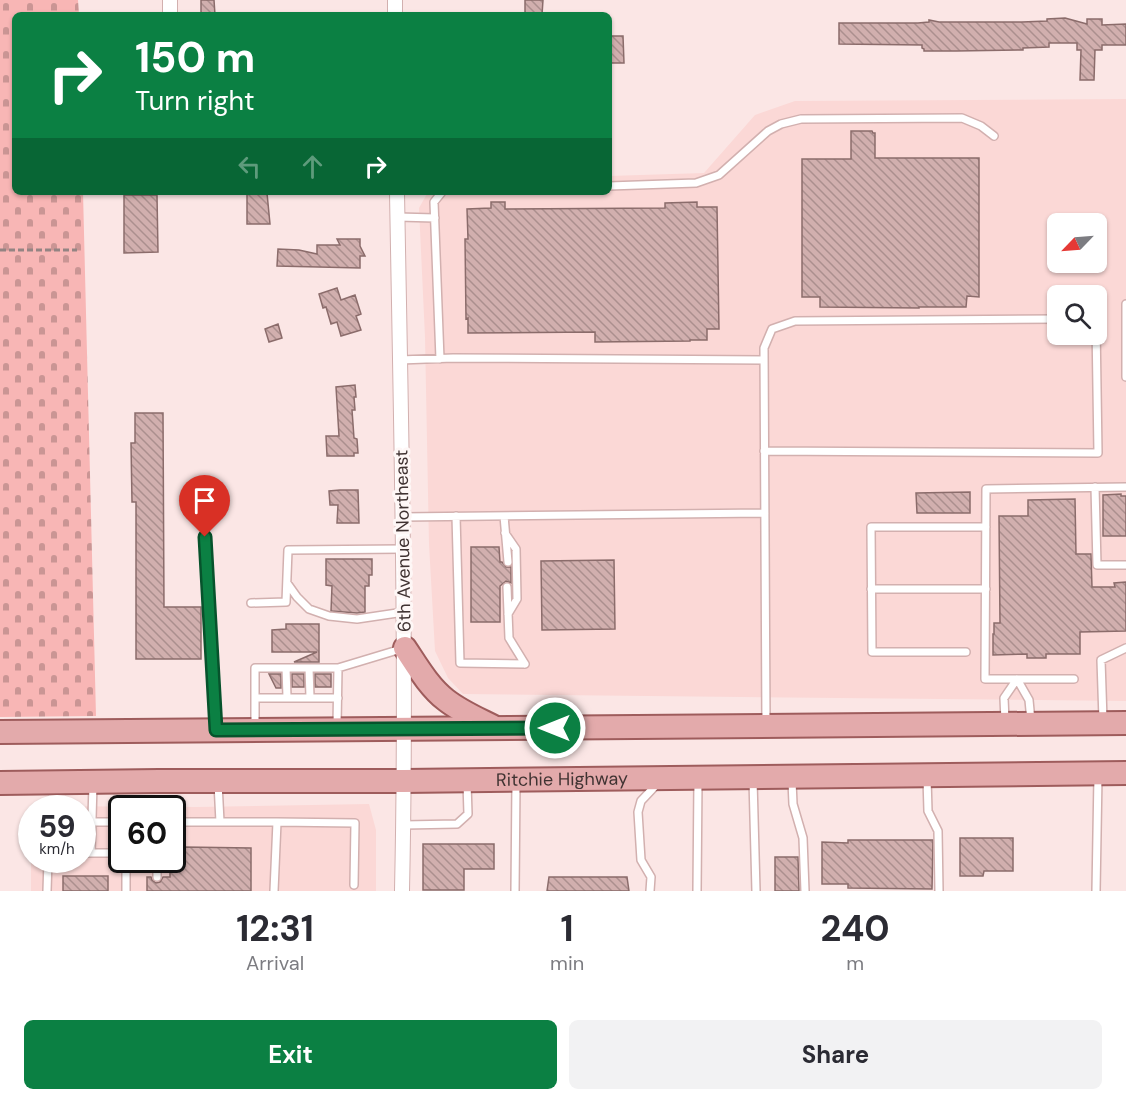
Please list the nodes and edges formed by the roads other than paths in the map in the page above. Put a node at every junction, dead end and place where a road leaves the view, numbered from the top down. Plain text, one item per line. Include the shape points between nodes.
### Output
1 (994, 136) dead end
2 (612, 186) edge
3 (398, 195) edge
4 (440, 195) edge
5 (398, 217) junction
6 (435, 218) junction
7 (1126, 304) edge
8 (1047, 319) edge
9 (1096, 345) edge
10 (440, 359) junction
11 (400, 360) junction
12 (764, 360) junction
13 (1126, 377) edge
14 (764, 451) junction
15 (1095, 487) junction
16 (1126, 487) edge
17 (765, 513) junction
18 (456, 516) junction
19 (504, 516) junction
20 (403, 517) junction
21 (986, 526) junction
22 (505, 533) junction
23 (205, 537) dead end
24 (403, 549) junction
25 (508, 562) dead end
26 (1126, 565) edge
27 (287, 583) junction
28 (507, 587) dead end
29 (872, 589) junction
30 (986, 590) junction
31 (251, 603) dead end
32 (404, 612) junction
33 (508, 614) junction
34 (405, 648) junction
35 (1126, 648) edge
36 (966, 652) dead end
37 (286, 668) junction
38 (309, 668) junction
39 (338, 668) junction
40 (1017, 679) junction
41 (1074, 680) dead end
42 (255, 698) junction
43 (287, 698) junction
44 (310, 698) junction
45 (338, 698) junction
46 (1103, 723) junction
47 (1126, 723) edge
48 (1005, 724) junction
49 (1031, 724) junction
50 (766, 726) junction
51 (496, 728) junction
52 (337, 729) junction
53 (405, 729) junction
54 (216, 730) junction
55 (255, 730) junction
56 (0, 732) edge
57 (1098, 773) junction
58 (1126, 773) edge
59 (927, 775) junction
60 (753, 777) junction
61 (792, 777) junction
62 (663, 778) junction
63 (698, 778) junction
64 (516, 780) junction
65 (218, 781) junction
66 (467, 781) junction
67 (93, 782) junction
68 (404, 782) junction
69 (0, 783) edge
70 (93, 795) edge
71 (220, 822) junction
72 (277, 822) junction
73 (186, 823) edge
74 (404, 825) junction
75 (48, 873) edge
76 (126, 873) edge
77 (157, 873) edge
78 (157, 877) dead end
79 (354, 885) dead end
80 (47, 891) edge
81 (126, 891) edge
82 (274, 891) edge
83 (402, 891) edge
84 (515, 891) edge
85 (651, 891) edge
86 (697, 891) edge
87 (756, 891) edge
88 (805, 891) edge
89 (939, 891) edge
90 (1096, 891) edge

1 - 2 lane via 962,118 801,119 768,131 719,175 696,183
3 - 5 street, 6th Avenue Northeast
4 - 6 lane via 434,202
5 - 6 lane
5 - 11 street, 6th Avenue Northeast
6 - 10 lane
7 - 13 lane
8 - 12 lane via 795,321 772,329
9 - 14 lane via 1098,453
10 - 11 lane
10 - 12 lane
11 - 20 street, 6th Avenue Northeast
12 - 14 lane
14 - 17 lane
15 - 16 lane
15 - 21 lane via 986,489
15 - 26 lane via 1097,565
17 - 19 lane
17 - 50 lane
18 - 19 lane
18 - 20 lane
18 - 33 lane via 460,663 525,664 509,638
19 - 22 lane
20 - 24 street, 6th Avenue Northeast
21 - 29 lane via 871,527
21 - 30 lane
22 - 25 lane
22 - 33 lane via 516,549 517,599
23 - 54 lane
24 - 27 lane via 288,550
24 - 32 street, 6th Avenue Northeast
27 - 31 lane via 286,602
27 - 32 lane via 309,609 329,616 357,619
28 - 33 lane
29 - 30 lane
29 - 36 lane via 872,652
30 - 40 lane via 986,679
32 - 34 street, 6th Avenue Northeast
34 - 39 lane
34 - 51 main road via 445,700
34 - 53 street, 6th Avenue Northeast
35 - 46 lane via 1101,660
37 - 38 lane
37 - 42 lane via 255,668
37 - 43 lane
38 - 39 lane
38 - 44 lane
39 - 45 lane
40 - 41 lane
40 - 48 lane via 1004,698
40 - 49 lane via 1029,700
42 - 43 lane
42 - 55 lane
43 - 44 lane
44 - 45 lane
45 - 52 lane
46 - 47 main road
46 - 49 main road
48 - 49 main road
48 - 50 main road
50 - 51 main road
51 - 53 main road
52 - 53 main road
52 - 55 main road
53 - 68 street, 6th Avenue Northeast
54 - 55 main road
54 - 56 main road
57 - 58 main road, Ritchie Highway
57 - 59 main road, Ritchie Highway
57 - 90 lane
59 - 61 main road, Ritchie Highway
59 - 89 lane via 928,811 938,831
60 - 61 main road, Ritchie Highway
60 - 63 main road, Ritchie Highway
60 - 87 lane
61 - 88 lane via 793,804 803,838
62 - 63 main road, Ritchie Highway
62 - 64 main road, Ritchie Highway
62 - 85 lane via 641,801 638,812 641,860 651,877
63 - 86 lane
64 - 66 main road, Ritchie Highway
64 - 84 lane
65 - 67 main road, Ritchie Highway
65 - 68 main road, Ritchie Highway
65 - 71 lane
66 - 68 main road, Ritchie Highway
66 - 74 lane via 468,814 457,824
67 - 69 main road, Ritchie Highway
67 - 70 lane
68 - 74 street, 6th Avenue Northeast
71 - 72 lane
71 - 73 lane
72 - 79 lane via 355,823
72 - 82 lane
74 - 83 street, 6th Avenue Northeast
75 - 80 lane
76 - 81 lane
77 - 78 lane

